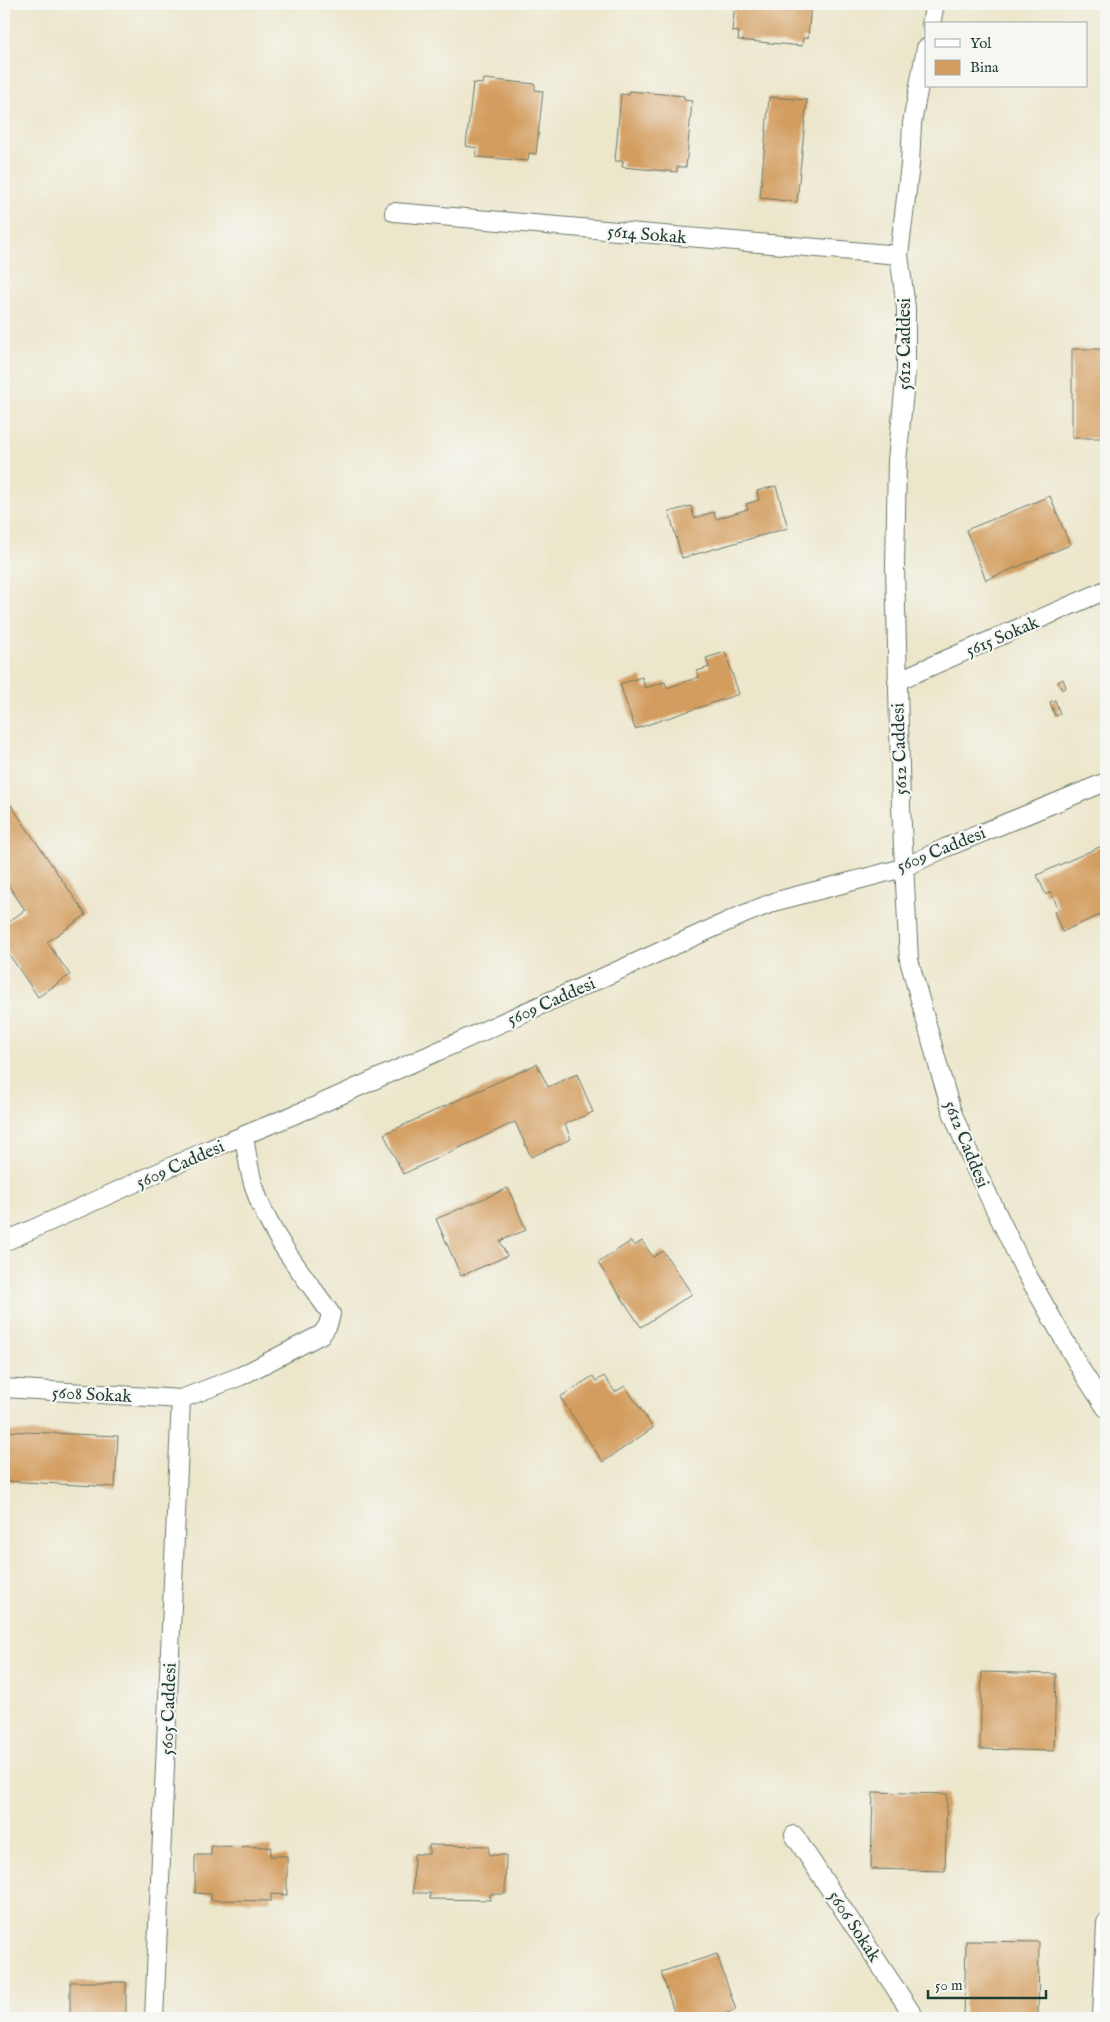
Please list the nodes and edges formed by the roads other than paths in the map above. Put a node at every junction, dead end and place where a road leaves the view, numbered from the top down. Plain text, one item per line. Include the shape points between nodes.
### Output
1 (935, 4) edge
2 (931, 22) edge
3 (925, 53) edge
4 (394, 212) dead end
5 (899, 255) junction
6 (1106, 590) edge
7 (897, 681) junction
8 (1106, 782) edge
9 (903, 868) junction
10 (244, 1136) junction
11 (4, 1242) edge
12 (4, 1388) edge
13 (181, 1399) junction
14 (1106, 1408) edge
15 (794, 1834) dead end
16 (1106, 1924) edge
17 (154, 2018) edge
18 (915, 2018) edge
19 (1102, 2018) edge

1 - 2 street
3 - 5 street, 5612 Caddesi via 912,123
4 - 5 street, 5614 Sokak
5 - 7 street, 5612 Caddesi via 906,308 906,372 897,461
6 - 7 street, 5615 Sokak
7 - 9 street, 5612 Caddesi
8 - 9 street, 5609 Caddesi
9 - 10 street, 5609 Caddesi via 759,908
9 - 14 street, 5612 Caddesi via 909,960 922,1016 952,1112 1024,1270
10 - 11 street, 5609 Caddesi
10 - 13 street via 254,1188 262,1208 331,1314 322,1334 241,1376
12 - 13 street, 5608 Sokak
13 - 17 street, 5605 Caddesi
15 - 18 street, 5606 Sokak
16 - 19 street

